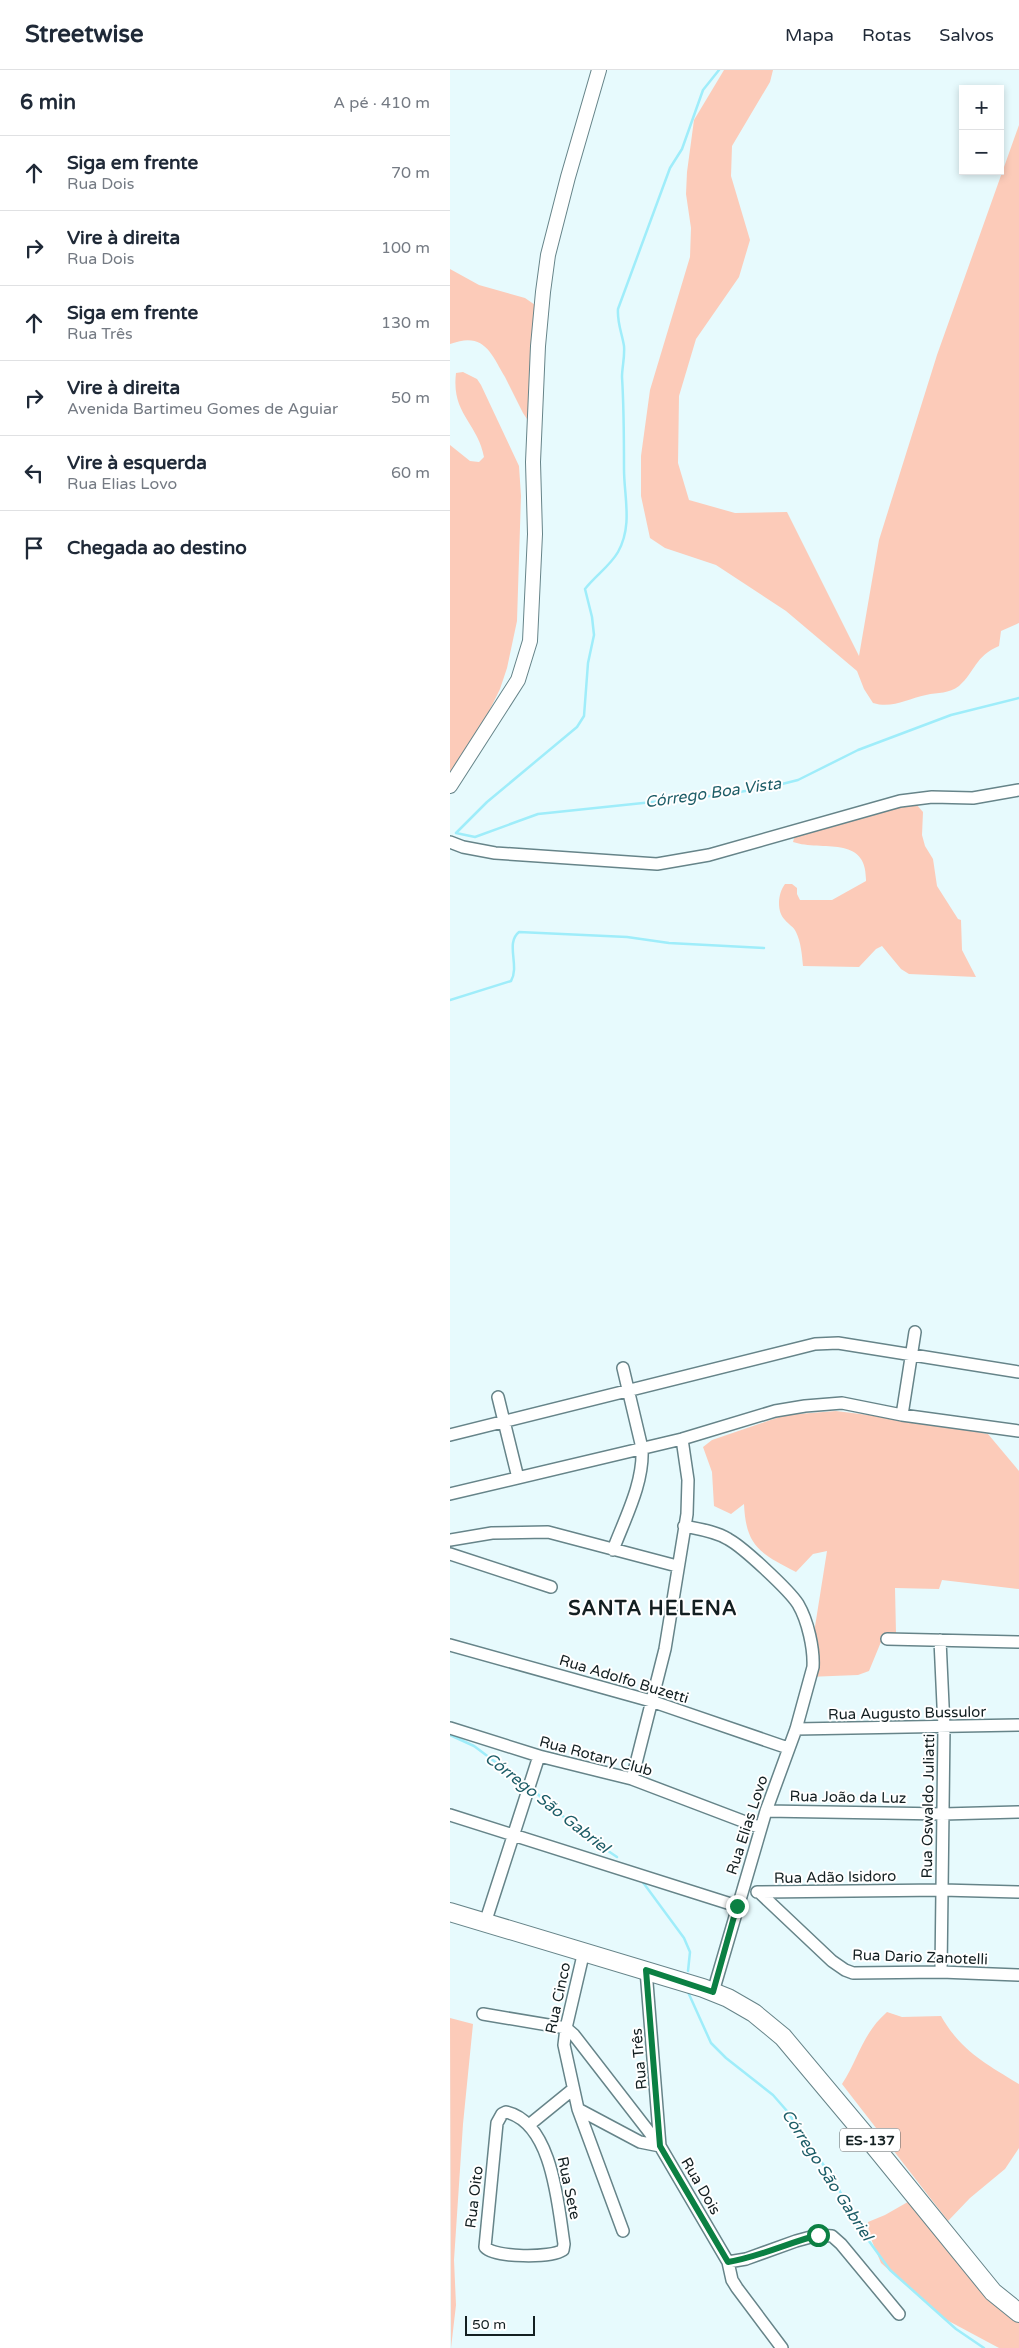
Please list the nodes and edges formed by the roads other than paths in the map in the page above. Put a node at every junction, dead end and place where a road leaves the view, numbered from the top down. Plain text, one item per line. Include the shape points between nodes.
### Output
1 (599, 70) edge
2 (1019, 780) edge
3 (450, 786) edge
4 (1017, 791) edge
5 (450, 842) edge
6 (915, 1332) dead end
7 (912, 1356) junction
8 (624, 1368) dead end
9 (1019, 1372) edge
10 (629, 1390) junction
11 (498, 1397) dead end
12 (902, 1415) junction
13 (504, 1422) junction
14 (1019, 1431) edge
15 (450, 1435) edge
16 (682, 1439) junction
17 (642, 1448) junction
18 (518, 1478) junction
19 (450, 1494) edge
20 (684, 1526) junction
21 (450, 1540) edge
22 (613, 1550) junction
23 (450, 1554) edge
24 (677, 1566) junction
25 (551, 1586) dead end
26 (887, 1639) dead end
27 (940, 1640) junction
28 (1019, 1642) edge
29 (450, 1645) edge
30 (651, 1701) junction
31 (1019, 1725) edge
32 (944, 1727) junction
33 (450, 1728) edge
34 (796, 1729) junction
35 (788, 1748) junction
36 (539, 1756) junction
37 (632, 1779) junction
38 (766, 1811) junction
39 (1019, 1812) edge
40 (943, 1814) junction
41 (450, 1815) edge
42 (761, 1828) junction
43 (513, 1834) junction
44 (743, 1890) junction
45 (942, 1890) junction
46 (1019, 1892) edge
47 (760, 1893) junction
48 (737, 1906) junction
49 (450, 1912) edge
50 (485, 1923) junction
51 (584, 1951) junction
52 (646, 1970) junction
53 (942, 1972) junction
54 (1019, 1975) edge
55 (702, 1988) junction
56 (483, 2014) dead end
57 (566, 2028) junction
58 (572, 2090) junction
59 (578, 2109) junction
60 (524, 2122) junction
61 (660, 2146) junction
62 (623, 2231) dead end
63 (564, 2244) joint
64 (728, 2262) junction
65 (1019, 2313) edge
66 (899, 2314) dead end
67 (782, 2348) edge

1 - 3 street via 548,255 543,292 533,462 535,534 530,641 518,680
2 - 4 street
4 - 5 street via 973,798 932,797 900,801 709,855 657,864 495,853
6 - 7 street
7 - 9 street
7 - 10 street via 838,1343 815,1344
7 - 12 street
8 - 10 street
10 - 13 street
10 - 17 street
11 - 13 street
12 - 14 street
12 - 16 street via 842,1404 805,1406 775,1411
13 - 15 street
13 - 18 street
16 - 17 street
16 - 20 street via 688,1480
17 - 18 street
17 - 22 street via 640,1474
18 - 19 street
20 - 24 street
20 - 34 street, Rua Elias Lovo via 728,1539 742,1548 798,1603 813,1668
21 - 22 street via 492,1533 548,1532
22 - 24 street
23 - 25 street
24 - 30 street via 665,1648
26 - 27 street
27 - 28 street
27 - 32 street, Rua Oswaldo Juliatti
29 - 30 street, Rua Adolfo Buzetti
30 - 35 street, Rua Adolfo Buzetti
30 - 37 street
31 - 32 street, Rua Augusto Bussulor
32 - 34 street, Rua Augusto Bussulor
32 - 40 street, Rua Oswaldo Juliatti
33 - 36 street, Rua Rotary Club
34 - 35 street, Rua Elias Lovo
35 - 38 street, Rua Elias Lovo
36 - 37 street, Rua Rotary Club
36 - 43 street
37 - 42 street, Rua Rotary Club
38 - 40 street, Rua João da Luz
38 - 42 street, Rua Elias Lovo
39 - 40 street, Rua João da Luz
40 - 45 street, Rua Oswaldo Juliatti
41 - 43 street
42 - 44 street, Rua Elias Lovo
43 - 48 street
43 - 50 street
44 - 47 street, Rua Adão Isidoro
44 - 48 street, Rua Elias Lovo
45 - 46 street, Rua Adão Isidoro
45 - 47 street, Rua Adão Isidoro
45 - 53 street, Rua Oswaldo Juliatti
47 - 53 street, Rua Dario Zanotelli via 818,1949 845,1970 853,1973
48 - 55 street, Rua Elias Lovo
49 - 50 main road, ES-137
50 - 51 main road, ES-137
51 - 52 main road, ES-137
51 - 57 street, Rua Cinco
52 - 55 main road, ES-137
52 - 61 street, Rua Três
53 - 54 street, Rua Dario Zanotelli
55 - 65 main road, ES-137 via 754,2013 783,2037 993,2292
56 - 57 street
57 - 58 street, Rua Cinco via 564,2045
57 - 61 street, Rua Dois via 580,2041
58 - 59 street, Rua Cinco
58 - 60 street
59 - 61 street via 640,2142
59 - 62 street, Rua Cinco
60 - 63 street, Rua Sete via 546,2152 552,2170
60 - 63 street, Rua Oito via 506,2112 498,2123 485,2247 497,2254 545,2255 561,2252
61 - 64 street, Rua Dois
64 - 66 street via 818,2235 832,2236
64 - 67 street, Rua Dois via 737,2288

